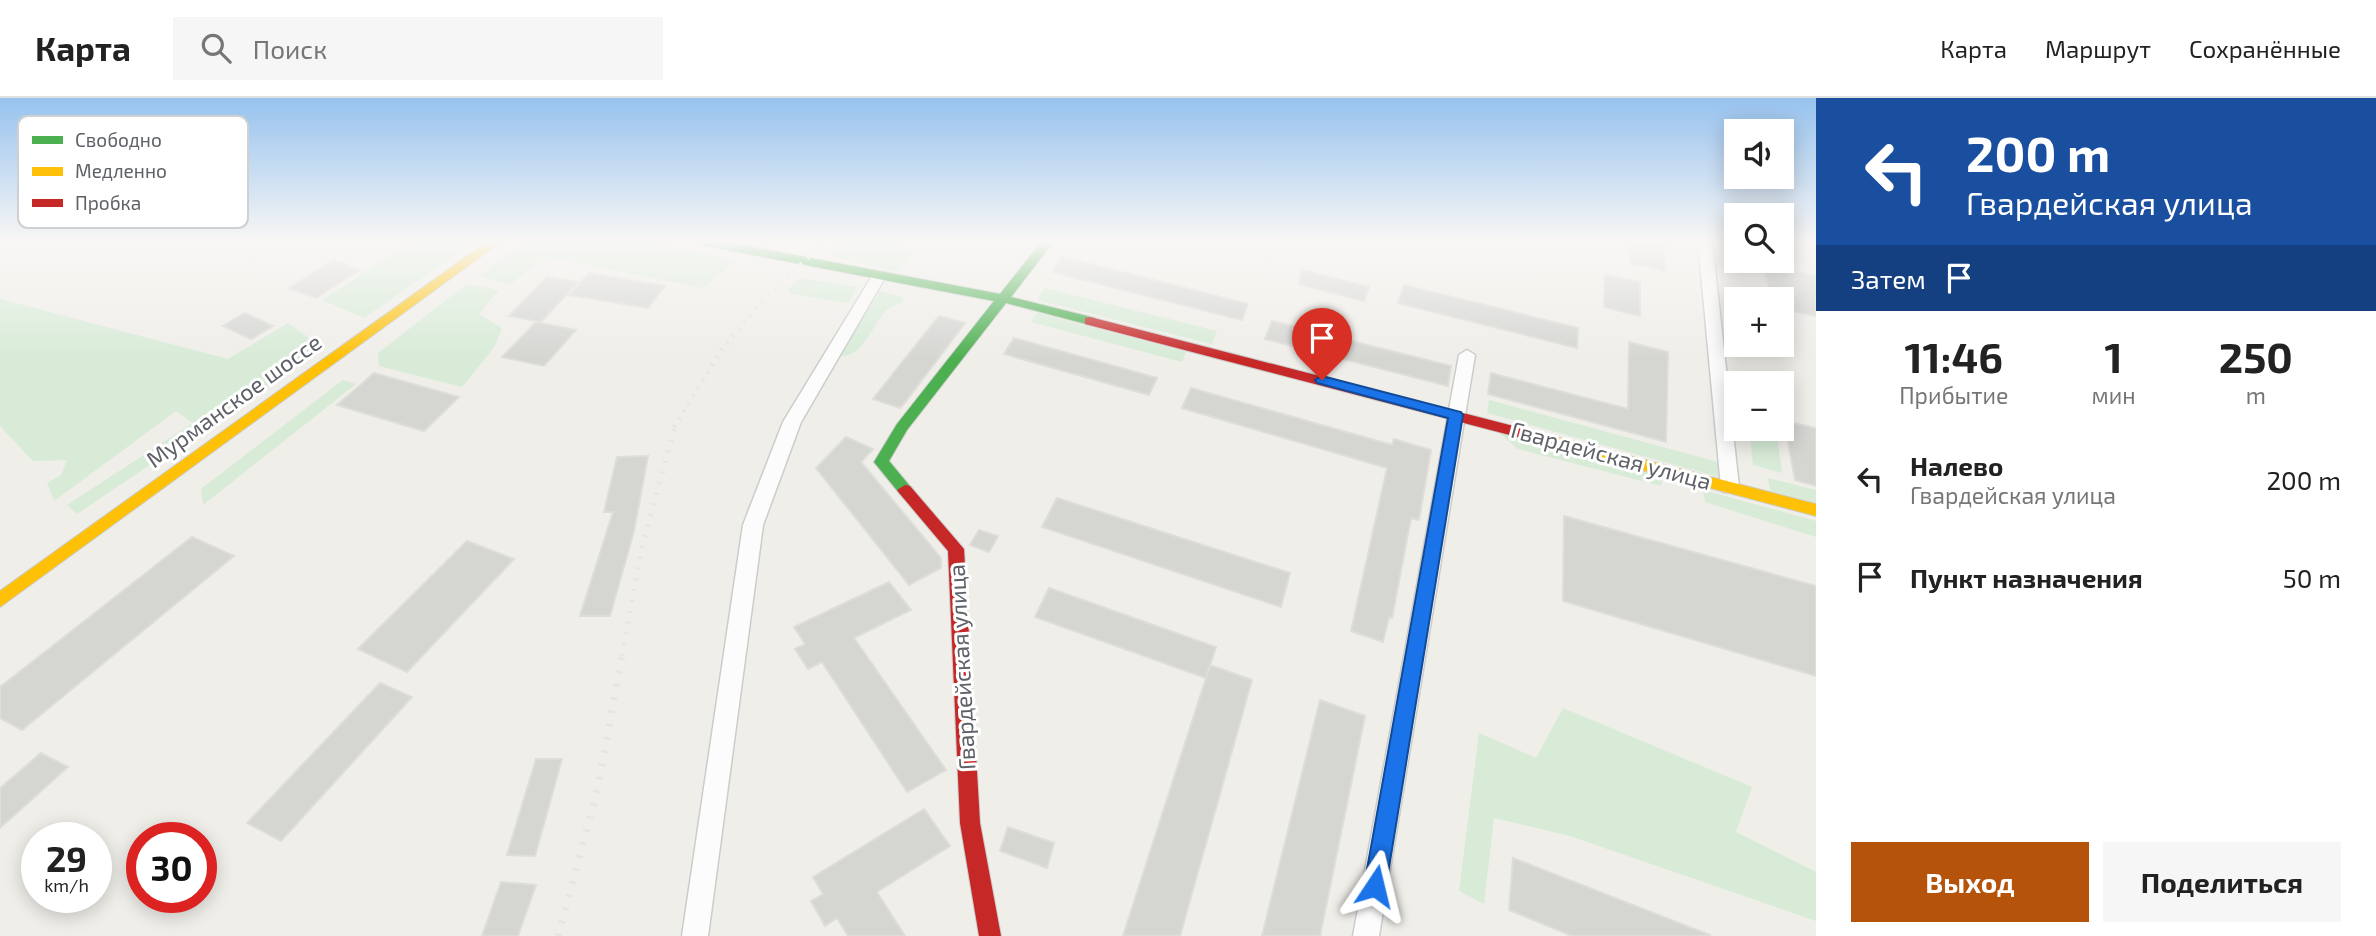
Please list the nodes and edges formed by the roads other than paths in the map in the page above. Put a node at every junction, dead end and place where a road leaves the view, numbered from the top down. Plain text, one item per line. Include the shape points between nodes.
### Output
1 (442, 280) edge
2 (877, 280) edge
3 (901, 280) edge
4 (1018, 280) edge
5 (1709, 280) edge
6 (1004, 299) junction
7 (1467, 355) dead end
8 (1456, 415) junction
9 (1730, 487) junction
10 (1816, 510) edge
11 (0, 600) edge
12 (695, 936) edge
13 (990, 936) edge
14 (1366, 936) edge

1 - 11 street, Мурманское шоссе
2 - 12 street via 792,422 753,524
3 - 6 street, Гвардейская улица
4 - 6 street, Гвардейская улица
5 - 9 street, Гвардейская улица
6 - 8 street, Гвардейская улица
6 - 13 street, Гвардейская улица via 902,427 881,462 956,549 970,823
7 - 8 street
8 - 9 street, Гвардейская улица
8 - 14 street
9 - 10 street

